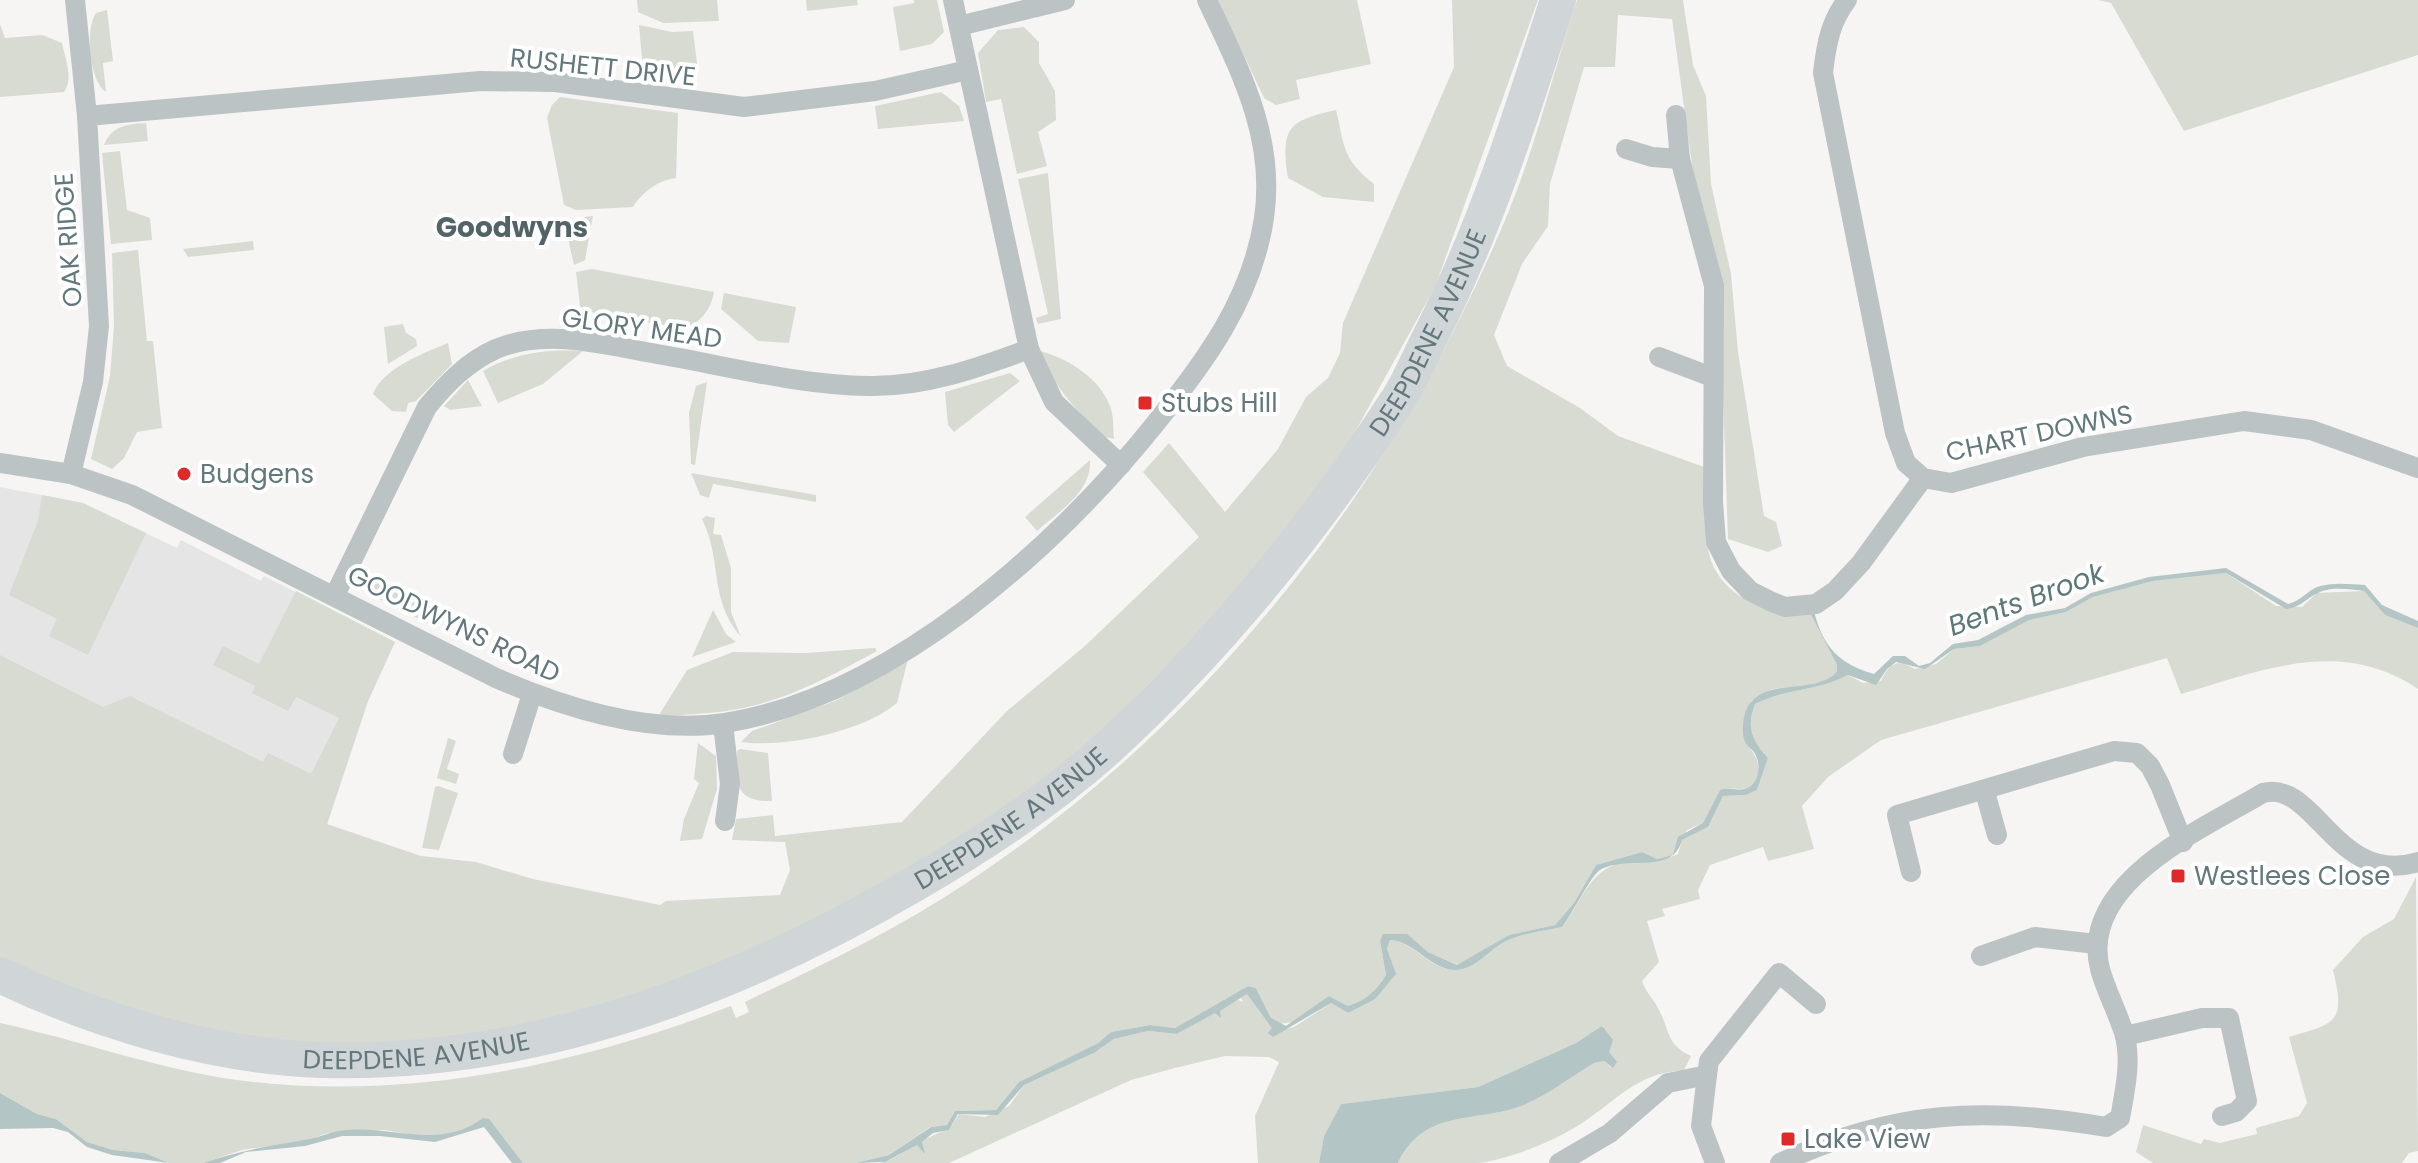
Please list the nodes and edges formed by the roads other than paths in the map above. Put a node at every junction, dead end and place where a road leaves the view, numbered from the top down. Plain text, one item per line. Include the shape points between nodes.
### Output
1 (75, 0) edge
2 (953, 0) edge
3 (1065, 0) edge
4 (1207, 0) edge
5 (1558, 0) edge
6 (1847, 0) edge
7 (959, 26) junction
8 (968, 70) junction
9 (1676, 115) dead end
10 (87, 116) junction
11 (1626, 149) dead end
12 (1680, 159) junction
13 (1029, 349) junction
14 (1659, 357) dead end
15 (1712, 377) junction
16 (0, 463) edge
17 (1121, 465) junction
18 (2418, 468) edge
19 (71, 474) junction
20 (1923, 478) junction
21 (335, 595) junction
22 (532, 694) junction
23 (723, 724) junction
24 (513, 754) dead end
25 (1985, 792) junction
26 (725, 821) dead end
27 (1997, 835) dead end
28 (2183, 842) junction
29 (2418, 862) edge
30 (1911, 872) dead end
31 (2096, 944) junction
32 (1981, 956) dead end
33 (0, 975) edge
34 (0, 1000) edge
35 (1816, 1004) dead end
36 (65, 1005) junction
37 (2125, 1036) junction
38 (1707, 1075) junction
39 (2222, 1116) dead end
40 (1559, 1163) edge
41 (1715, 1163) edge
42 (1780, 1163) edge

1 - 10 street, OAK RIDGE
2 - 7 street
3 - 7 street
4 - 17 street, GOODWYNS ROAD via 1258,116 1265,216 1246,289 1221,336
5 - 36 highway, DEEPDENE AVENUE via 1489,207 1401,395 1286,555 1205,651 1109,747 994,838 871,909 757,965 656,1005 567,1032 422,1057 324,1060 190,1042
6 - 20 street, CHART DOWNS via 1827,41 1823,73 1895,433 1906,463
7 - 8 street
8 - 10 street, RUSHETT DRIVE via 875,91 744,107 555,82 480,81
8 - 13 street
9 - 12 street
10 - 19 street, OAK RIDGE via 99,326 93,382
11 - 12 street
12 - 15 street via 1714,286
13 - 17 street via 1054,402
13 - 21 street, GLORY MEAD via 940,378 870,386 568,338 498,348 447,382 427,407
14 - 15 street
15 - 20 street via 1716,542 1740,582 1770,601 1800,607 1835,591
16 - 19 street, GOODWYNS ROAD
17 - 23 street, GOODWYNS ROAD via 1037,553 935,630 825,693
18 - 20 street, CHART DOWNS via 2311,430 2244,421 2083,447 1951,483
19 - 21 street, GOODWYNS ROAD via 132,495
21 - 22 street, GOODWYNS ROAD
22 - 23 street, GOODWYNS ROAD via 604,715
22 - 24 street
23 - 26 street via 730,784
25 - 27 street
25 - 28 street via 2114,751 2137,753 2150,766
25 - 30 street via 1897,815
28 - 29 street via 2278,789 2292,795 2354,856 2381,864
28 - 31 street via 2116,894
31 - 32 street via 2035,937
31 - 37 street
33 - 36 highway, DEEPDENE AVENUE
34 - 36 highway, DEEPDENE AVENUE
35 - 38 street via 1779,973 1709,1061
37 - 39 street via 2202,1018 2229,1018 2247,1101
37 - 42 street via 2128,1074 2120,1118 2106,1127 2050,1117 1951,1114 1848,1137
38 - 40 street via 1668,1083 1610,1133
38 - 41 street via 1701,1126

